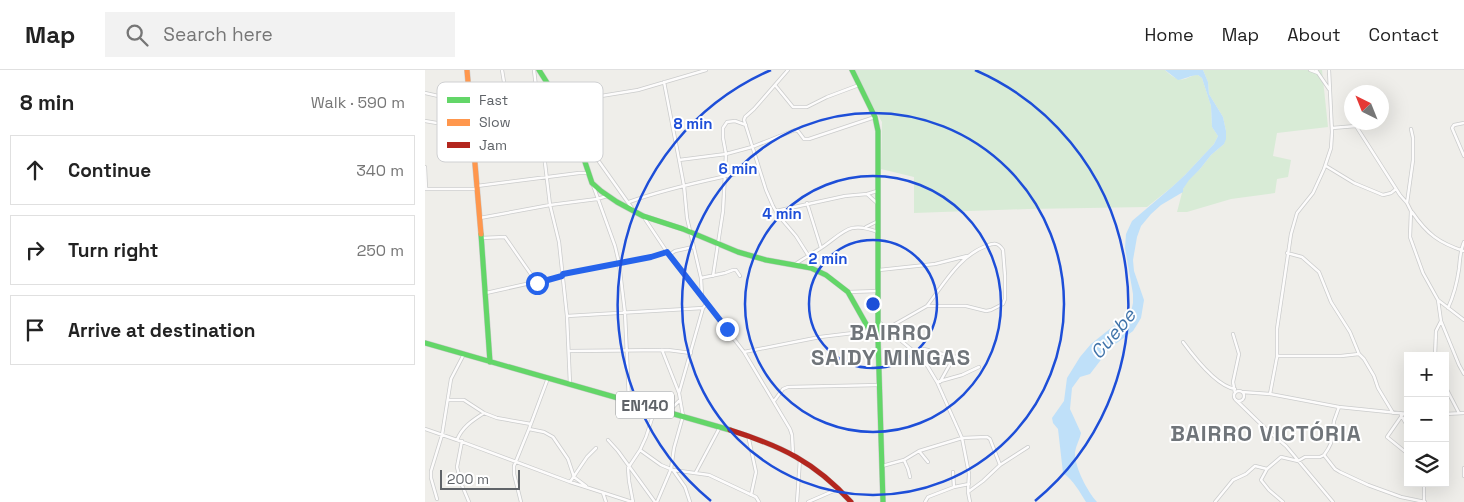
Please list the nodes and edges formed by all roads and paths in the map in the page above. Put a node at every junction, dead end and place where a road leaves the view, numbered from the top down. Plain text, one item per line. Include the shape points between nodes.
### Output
1 (539, 70) edge
2 (706, 70) edge
3 (788, 70) edge
4 (853, 70) edge
5 (1310, 70) edge
6 (1329, 70) edge
7 (1317, 72) edge
8 (546, 82) edge
9 (664, 82) junction
10 (658, 84) junction
11 (775, 85) junction
12 (859, 85) junction
13 (664, 88) junction
14 (1329, 89) junction
15 (603, 96) edge
16 (875, 117) junction
17 (1464, 123) edge
18 (746, 125) junction
19 (1332, 128) junction
20 (1411, 129) dead end
21 (752, 146) junction
22 (726, 154) junction
23 (1464, 156) edge
24 (679, 160) junction
25 (475, 162) edge
26 (545, 162) edge
27 (586, 162) edge
28 (600, 162) edge
29 (1326, 166) junction
30 (425, 167) edge
31 (759, 168) junction
32 (589, 173) junction
33 (725, 176) junction
34 (547, 178) junction
35 (593, 183) junction
36 (684, 186) junction
37 (477, 187) junction
38 (426, 189) edge
39 (1396, 189) junction
40 (877, 192) junction
41 (867, 194) junction
42 (609, 196) junction
43 (597, 199) junction
44 (629, 202) junction
45 (807, 203) junction
46 (877, 203) junction
47 (1407, 203) junction
48 (551, 205) junction
49 (777, 210) junction
50 (1411, 211) junction
51 (635, 212) junction
52 (643, 216) junction
53 (479, 218) junction
54 (878, 221) junction
55 (866, 227) junction
56 (690, 232) junction
57 (877, 232) junction
58 (481, 238) junction
59 (1464, 242) edge
60 (718, 244) junction
61 (693, 247) junction
62 (821, 248) junction
63 (1462, 251) edge
64 (668, 253) junction
65 (1287, 253) junction
66 (809, 255) junction
67 (969, 256) junction
68 (619, 263) junction
69 (793, 265) junction
70 (879, 270) junction
71 (714, 272) junction
72 (563, 275) junction
73 (717, 275) junction
74 (713, 276) junction
75 (739, 276) dead end
76 (701, 278) junction
77 (537, 283) junction
78 (879, 291) junction
79 (848, 292) junction
80 (485, 294) junction
81 (703, 298) junction
82 (1437, 300) junction
83 (707, 302) junction
84 (927, 306) junction
85 (703, 308) junction
86 (1448, 308) junction
87 (625, 313) junction
88 (567, 316) junction
89 (1464, 320) edge
90 (878, 321) junction
91 (1441, 321) junction
92 (888, 328) junction
93 (870, 330) junction
94 (1233, 334) dead end
95 (877, 339) junction
96 (1183, 342) dead end
97 (425, 343) edge
98 (627, 350) junction
99 (662, 350) junction
100 (569, 351) junction
101 (744, 352) junction
102 (1435, 352) edge
103 (691, 353) junction
104 (464, 354) junction
105 (1359, 354) junction
106 (918, 355) junction
107 (963, 355) dead end
108 (1277, 356) junction
109 (954, 357) junction
110 (490, 362) junction
111 (979, 367) dead end
112 (1464, 374) edge
113 (548, 378) junction
114 (939, 382) junction
115 (569, 384) junction
116 (880, 386) junction
117 (1235, 391) junction
118 (1242, 392) junction
119 (1249, 392) junction
120 (679, 393) junction
121 (1270, 394) junction
122 (1449, 394) edge
123 (1243, 398) junction
124 (448, 400) junction
125 (679, 400) junction
126 (1236, 400) junction
127 (629, 401) junction
128 (774, 401) junction
129 (1242, 407) junction
130 (656, 408) junction
131 (1339, 408) junction
132 (668, 412) junction
133 (484, 413) junction
134 (1393, 413) junction
135 (1459, 413) junction
136 (1464, 413) edge
137 (1402, 414) junction
138 (1449, 414) edge
139 (683, 416) junction
140 (1404, 418) edge
141 (531, 424) junction
142 (720, 427) junction
143 (425, 429) edge
144 (529, 429) junction
145 (442, 435) junction
146 (748, 435) junction
147 (962, 438) junction
148 (457, 440) junction
149 (608, 440) dead end
150 (462, 441) junction
151 (1028, 446) dead end
152 (596, 448) dead end
153 (640, 450) junction
154 (919, 451) junction
155 (1404, 451) edge
156 (793, 454) junction
157 (1324, 455) junction
158 (800, 458) junction
159 (904, 460) junction
160 (515, 461) junction
161 (1298, 461) junction
162 (928, 462) dead end
163 (1001, 465) junction
164 (628, 466) junction
165 (883, 466) junction
166 (1267, 468) junction
167 (1464, 468) edge
168 (672, 470) junction
169 (696, 472) junction
170 (953, 472) dead end
171 (1464, 476) edge
172 (574, 477) junction
173 (911, 477) dead end
174 (570, 482) junction
175 (969, 484) junction
176 (954, 487) junction
177 (1424, 487) edge
178 (589, 488) junction
179 (839, 488) junction
180 (968, 492) junction
181 (603, 493) junction
182 (751, 495) junction
183 (437, 499) dead end
184 (522, 501) edge
185 (469, 502) edge
186 (605, 502) edge
187 (633, 502) edge
188 (656, 502) edge
189 (690, 502) edge
190 (759, 502) edge
191 (797, 502) edge
192 (808, 502) edge
193 (851, 502) edge
194 (883, 502) edge
195 (925, 502) edge
196 (970, 502) edge
197 (1215, 502) edge
198 (1283, 502) edge
199 (1333, 502) edge
200 (1424, 502) edge

1 - 8 street
2 - 9 street
3 - 11 street
4 - 12 street
5 - 7 street
6 - 14 street
7 - 14 street
9 - 10 street
9 - 13 street
10 - 13 street
10 - 15 street
11 - 12 street via 793,107 807,107
11 - 18 street via 745,117
12 - 16 street
13 - 24 street
14 - 19 street
16 - 21 street via 809,139 804,139 795,130
16 - 40 street via 878,131
17 - 23 street via 1452,128
18 - 21 street
18 - 22 street via 731,120 725,123
19 - 29 street
19 - 39 street via 1356,126
20 - 47 street via 1413,160
21 - 22 street
21 - 31 street
22 - 24 street
22 - 33 street
24 - 36 street
25 - 37 street
26 - 34 street
27 - 32 street
28 - 44 street
29 - 39 street via 1354,183 1383,194
29 - 65 street via 1313,193 1297,213
30 - 38 street
31 - 33 street
31 - 49 street
32 - 34 street
32 - 35 street
33 - 36 street
33 - 60 street
34 - 37 street
34 - 48 street
35 - 42 street
35 - 43 street
36 - 44 street
36 - 56 street
37 - 38 street
37 - 53 street
39 - 47 street
40 - 41 street
40 - 46 street
41 - 45 street
41 - 46 street
42 - 43 street
42 - 51 street
43 - 48 street
43 - 68 street
44 - 51 street
45 - 49 street
45 - 62 street
46 - 54 street
47 - 50 street
48 - 53 street
48 - 72 street
49 - 66 street
50 - 63 street via 1433,237
50 - 82 street via 1412,245
51 - 52 street
52 - 56 street
52 - 64 street
53 - 58 street
54 - 55 street
54 - 57 street
55 - 57 street
55 - 62 street via 849,228
56 - 60 street
56 - 61 street
57 - 70 street
58 - 77 street via 505,237
58 - 80 street
59 - 63 street
60 - 69 street
60 - 71 street
61 - 64 street
61 - 76 street
62 - 66 street
63 - 86 street via 1457,286
64 - 68 street
64 - 81 street
65 - 105 street via 1302,256 1319,272
65 - 108 street via 1277,329
66 - 69 street
67 - 70 street via 935,264
67 - 84 street via 949,275
67 - 84 street via 993,243 1001,246 1005,302 986,311 966,306
68 - 72 street
68 - 87 street
69 - 79 street via 818,271
70 - 78 street
71 - 73 street
71 - 74 street
72 - 77 street
72 - 88 street
73 - 74 street
73 - 75 street via 736,270
74 - 76 street
76 - 81 street
77 - 80 street
78 - 79 street
78 - 90 street
79 - 93 street
80 - 110 street
81 - 83 street
82 - 86 street
82 - 91 street
83 - 85 street
83 - 101 street
84 - 92 street
85 - 87 street
85 - 103 street
86 - 89 street
87 - 88 street
87 - 98 street
88 - 100 street
90 - 92 street
90 - 95 street
91 - 102 street via 1436,331
91 - 112 street
92 - 106 street
93 - 95 street
93 - 101 street
94 - 117 street via 1239,354 1233,382
95 - 116 street
96 - 117 street via 1220,382
97 - 104 street, EN140
98 - 99 street
98 - 100 street
98 - 127 street
99 - 103 street
99 - 120 street
100 - 115 street
101 - 128 street
103 - 120 street
104 - 110 street, EN140
104 - 124 street via 451,379
105 - 108 street
105 - 134 street
106 - 109 street via 929,349
106 - 114 street
107 - 109 street
108 - 121 street
109 - 114 street
110 - 113 street, EN140
111 - 114 street
113 - 115 street, EN140
113 - 141 street
114 - 147 street
115 - 127 street, EN140
116 - 128 street via 788,387
116 - 165 street
117 - 118 street
117 - 126 street
118 - 119 street
118 - 123 street
119 - 121 street
119 - 123 street
120 - 125 street
121 - 131 street
122 - 135 street
123 - 126 street
123 - 129 street
124 - 133 street via 467,401
124 - 145 street
125 - 132 street
125 - 139 street
126 - 129 street
127 - 130 street, EN140
128 - 156 street via 790,429
129 - 161 street
130 - 132 street, EN140
130 - 153 street
131 - 134 street
131 - 157 street via 1331,445
132 - 139 street, EN140
133 - 141 street
133 - 148 street via 466,426
134 - 137 street
135 - 136 street
135 - 138 street
137 - 140 street
137 - 155 street via 1387,437
139 - 142 street, EN140
139 - 168 street
141 - 144 street
142 - 146 street, EN140
142 - 169 street
143 - 145 street
144 - 160 street
144 - 172 street via 553,437 568,459
145 - 148 street
145 - 183 street via 431,471
146 - 156 street, EN140
146 - 182 street via 756,467
147 - 154 street
147 - 163 street via 989,438
147 - 175 street
148 - 150 street
149 - 164 street
150 - 160 street
150 - 185 street via 457,467
151 - 163 street
152 - 172 street
153 - 164 street
153 - 168 street
154 - 159 street
154 - 162 street
156 - 158 street, EN140
157 - 161 street
157 - 200 street via 1347,476
158 - 179 street, EN140
158 - 191 street
159 - 165 street
159 - 173 street
160 - 174 street
160 - 184 street via 514,474
161 - 166 street via 1281,457
161 - 199 street
163 - 180 street
164 - 187 street
164 - 188 street
165 - 194 street
166 - 197 street via 1255,466 1233,480
166 - 198 street via 1261,480
167 - 171 street
168 - 169 street
168 - 188 street
168 - 189 street via 685,487
169 - 182 street
170 - 176 street
172 - 174 street
172 - 178 street
174 - 178 street
175 - 176 street
175 - 180 street
176 - 195 street
177 - 200 street
178 - 181 street
179 - 192 street
179 - 193 street, EN140
180 - 196 street
181 - 186 street
181 - 187 street
182 - 190 street

